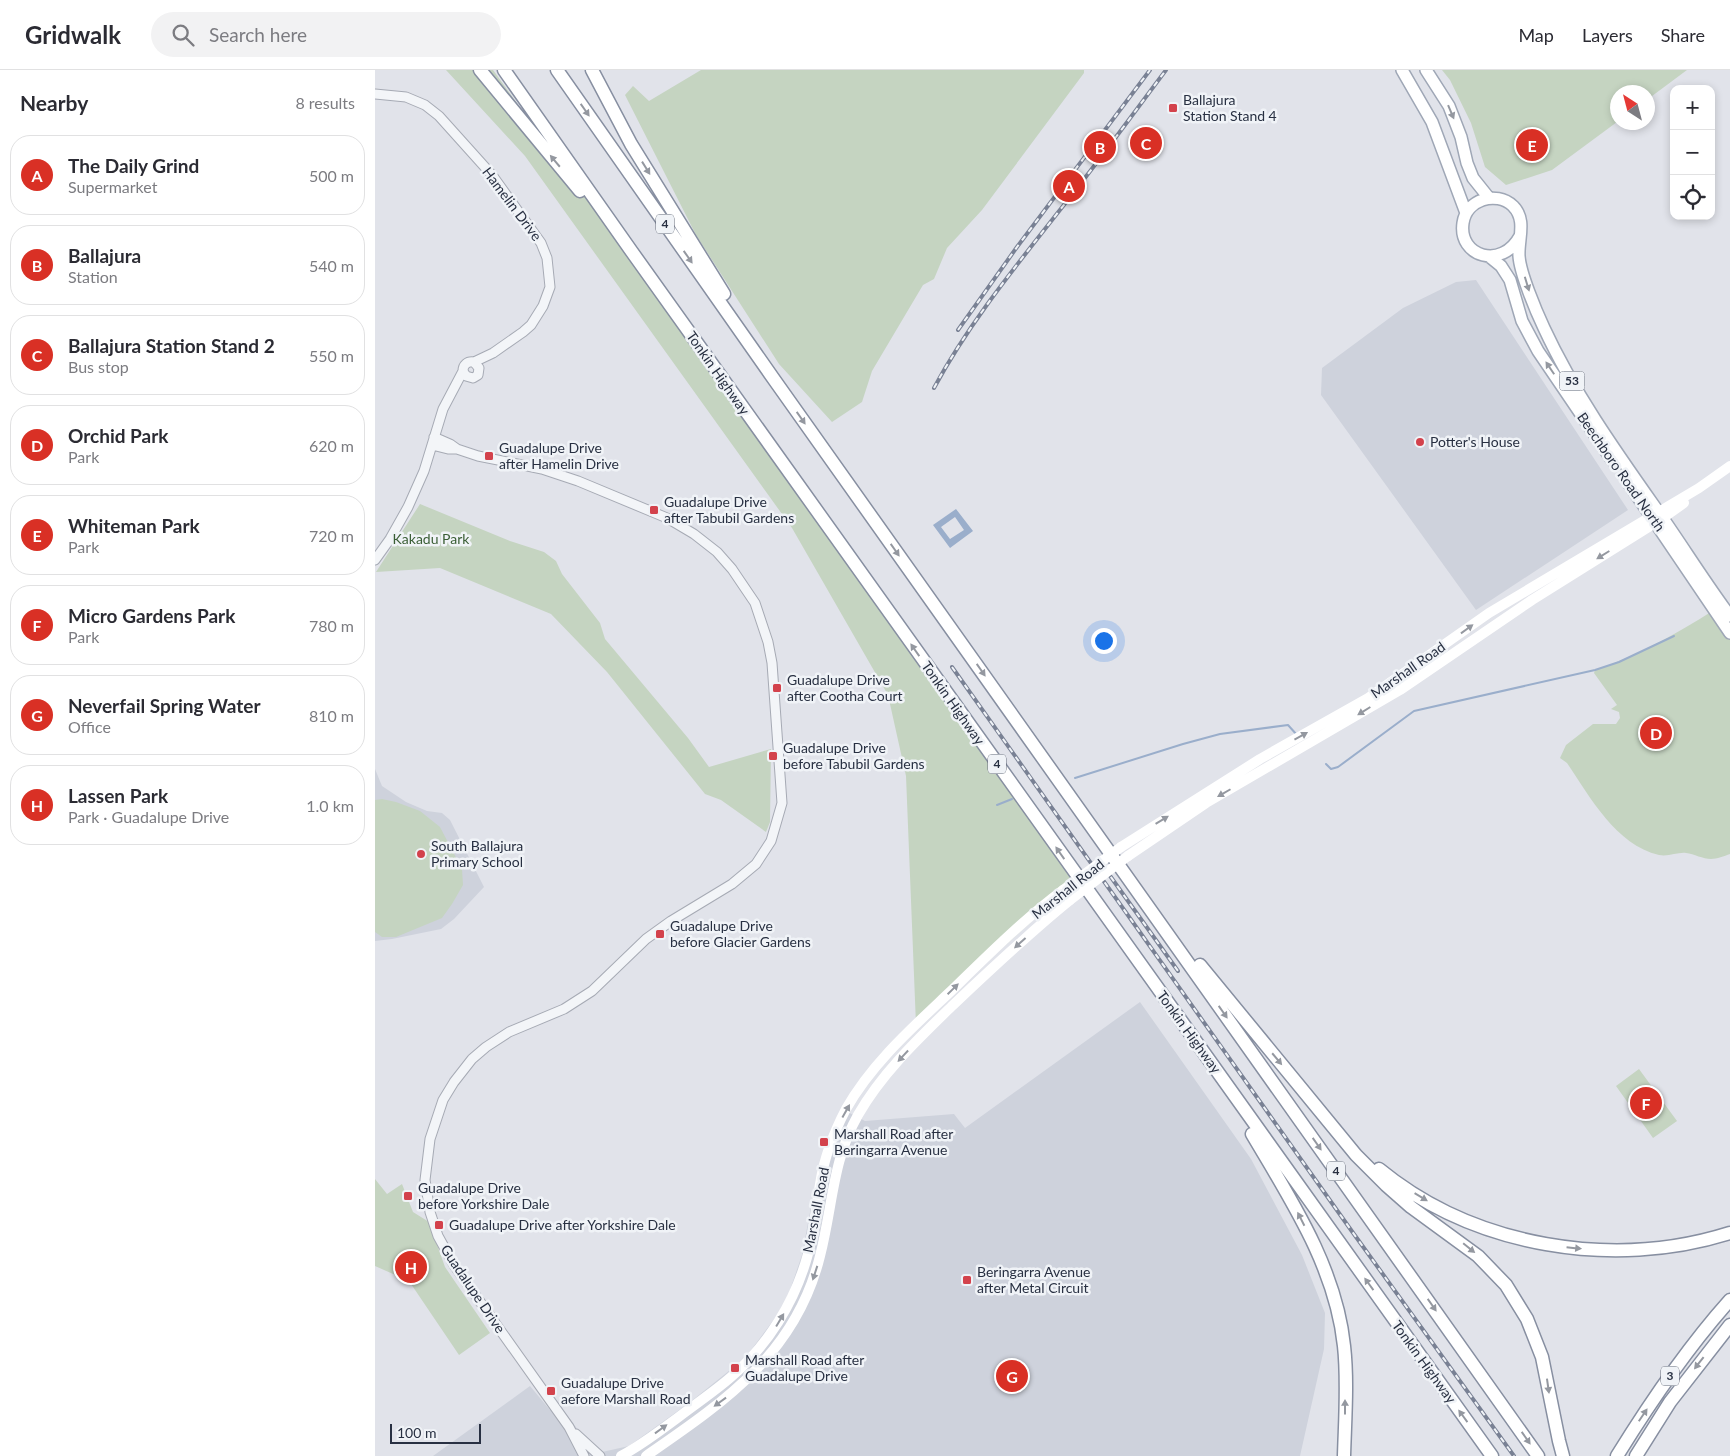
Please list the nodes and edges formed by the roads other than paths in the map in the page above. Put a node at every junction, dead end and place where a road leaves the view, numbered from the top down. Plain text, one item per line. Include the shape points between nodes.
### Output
1 (480, 70) edge
2 (504, 70) edge
3 (557, 70) edge
4 (592, 70) edge
5 (1401, 70) edge
6 (1426, 70) edge
7 (375, 94) edge
8 (1489, 198) junction
9 (1466, 213) junction
10 (1520, 236) junction
11 (631, 252) junction
12 (1490, 256) junction
13 (476, 365) junction
14 (465, 375) junction
15 (773, 378) junction
16 (433, 441) junction
17 (1730, 466) edge
18 (1657, 517) junction
19 (375, 560) edge
20 (1730, 616) edge
21 (1730, 633) edge
22 (1134, 886) junction
23 (1101, 910) junction
24 (1330, 1122) junction
25 (1730, 1233) edge
26 (1730, 1300) edge
27 (1730, 1325) edge
28 (569, 1427) junction
29 (584, 1456) edge
30 (600, 1456) edge
31 (621, 1456) edge
32 (646, 1456) edge
33 (1344, 1456) edge
34 (1492, 1456) edge
35 (1539, 1456) edge
36 (1563, 1456) edge
37 (1617, 1456) edge
38 (1635, 1456) edge

11 -> 1 highway
2 - 11 highway, Tonkin Highway / 4
3 -> 15 highway, 4
4 -> 15 highway via 631,144
5 - 9 main road, 53 via 1432,122
6 -> 8 main road via 1449,106 1473,178
7 - 13 street, Hamelin Drive via 406,97 425,105 439,116 492,175 541,243 547,258 549,287 543,306 531,325
8 - 9 main road via 1480,200
8 - 10 main road, 53 via 1499,198 1514,207 1521,223
9 - 12 main road, 53 via 1463,232 1466,242 1472,249
10 - 12 main road via 1509,252
10 -> 18 main road, Beechboro Road North / 53 via 1519,258 1547,334
23 -> 11 highway, Tonkin Highway / 4
18 -> 12 main road, Beechboro Road North / 53 via 1538,351 1522,321 1510,280
13 - 14 street via 466,363
13 - 14 street via 477,376
14 - 16 street via 443,408
15 -> 22 highway, 4
16 - 19 street via 408,507
16 - 28 street, Guadalupe Drive via 448,449 579,481 667,518 694,534 717,552 755,603 772,662 782,803 771,841 755,864 732,884 646,938 592,991 564,1009 509,1032 486,1047 472,1059 443,1100 430,1139 425,1180 438,1236 454,1265
17 - 18 main road, Marshall Road via 1687,500
18 - 20 main road, Beechboro Road North / 53
18 - 21 main road, Beechboro Road North / 53
31 -> 18 main road, Marshall Road, bridge via 719,1388 765,1342 800,1278 828,1152 854,1097 872,1072 922,1018 985,958 1063,890 1121,847 1260,759 1368,698 1489,613
18 -> 32 main road, Marshall Road, bridge via 1400,690 1206,803 1070,900 993,968 899,1060 857,1116 836,1170 815,1274 785,1335 740,1387
22 -> 24 highway
22 -> 35 highway, 4
33 -> 23 highway via 1344,1346 1332,1294 1309,1235 1240,1113
34 -> 23 highway, Tonkin Highway / 4
24 -> 25 highway via 1382,1171 1422,1198 1464,1219 1509,1235 1564,1247 1627,1250 1675,1246
24 -> 36 highway via 1387,1185 1478,1256 1510,1291 1527,1319 1542,1357
37 -> 26 highway, 3 via 1674,1370
27 -> 38 highway, 3 via 1676,1394
28 - 29 street, Guadalupe Drive
28 - 30 street, Guadalupe Drive

